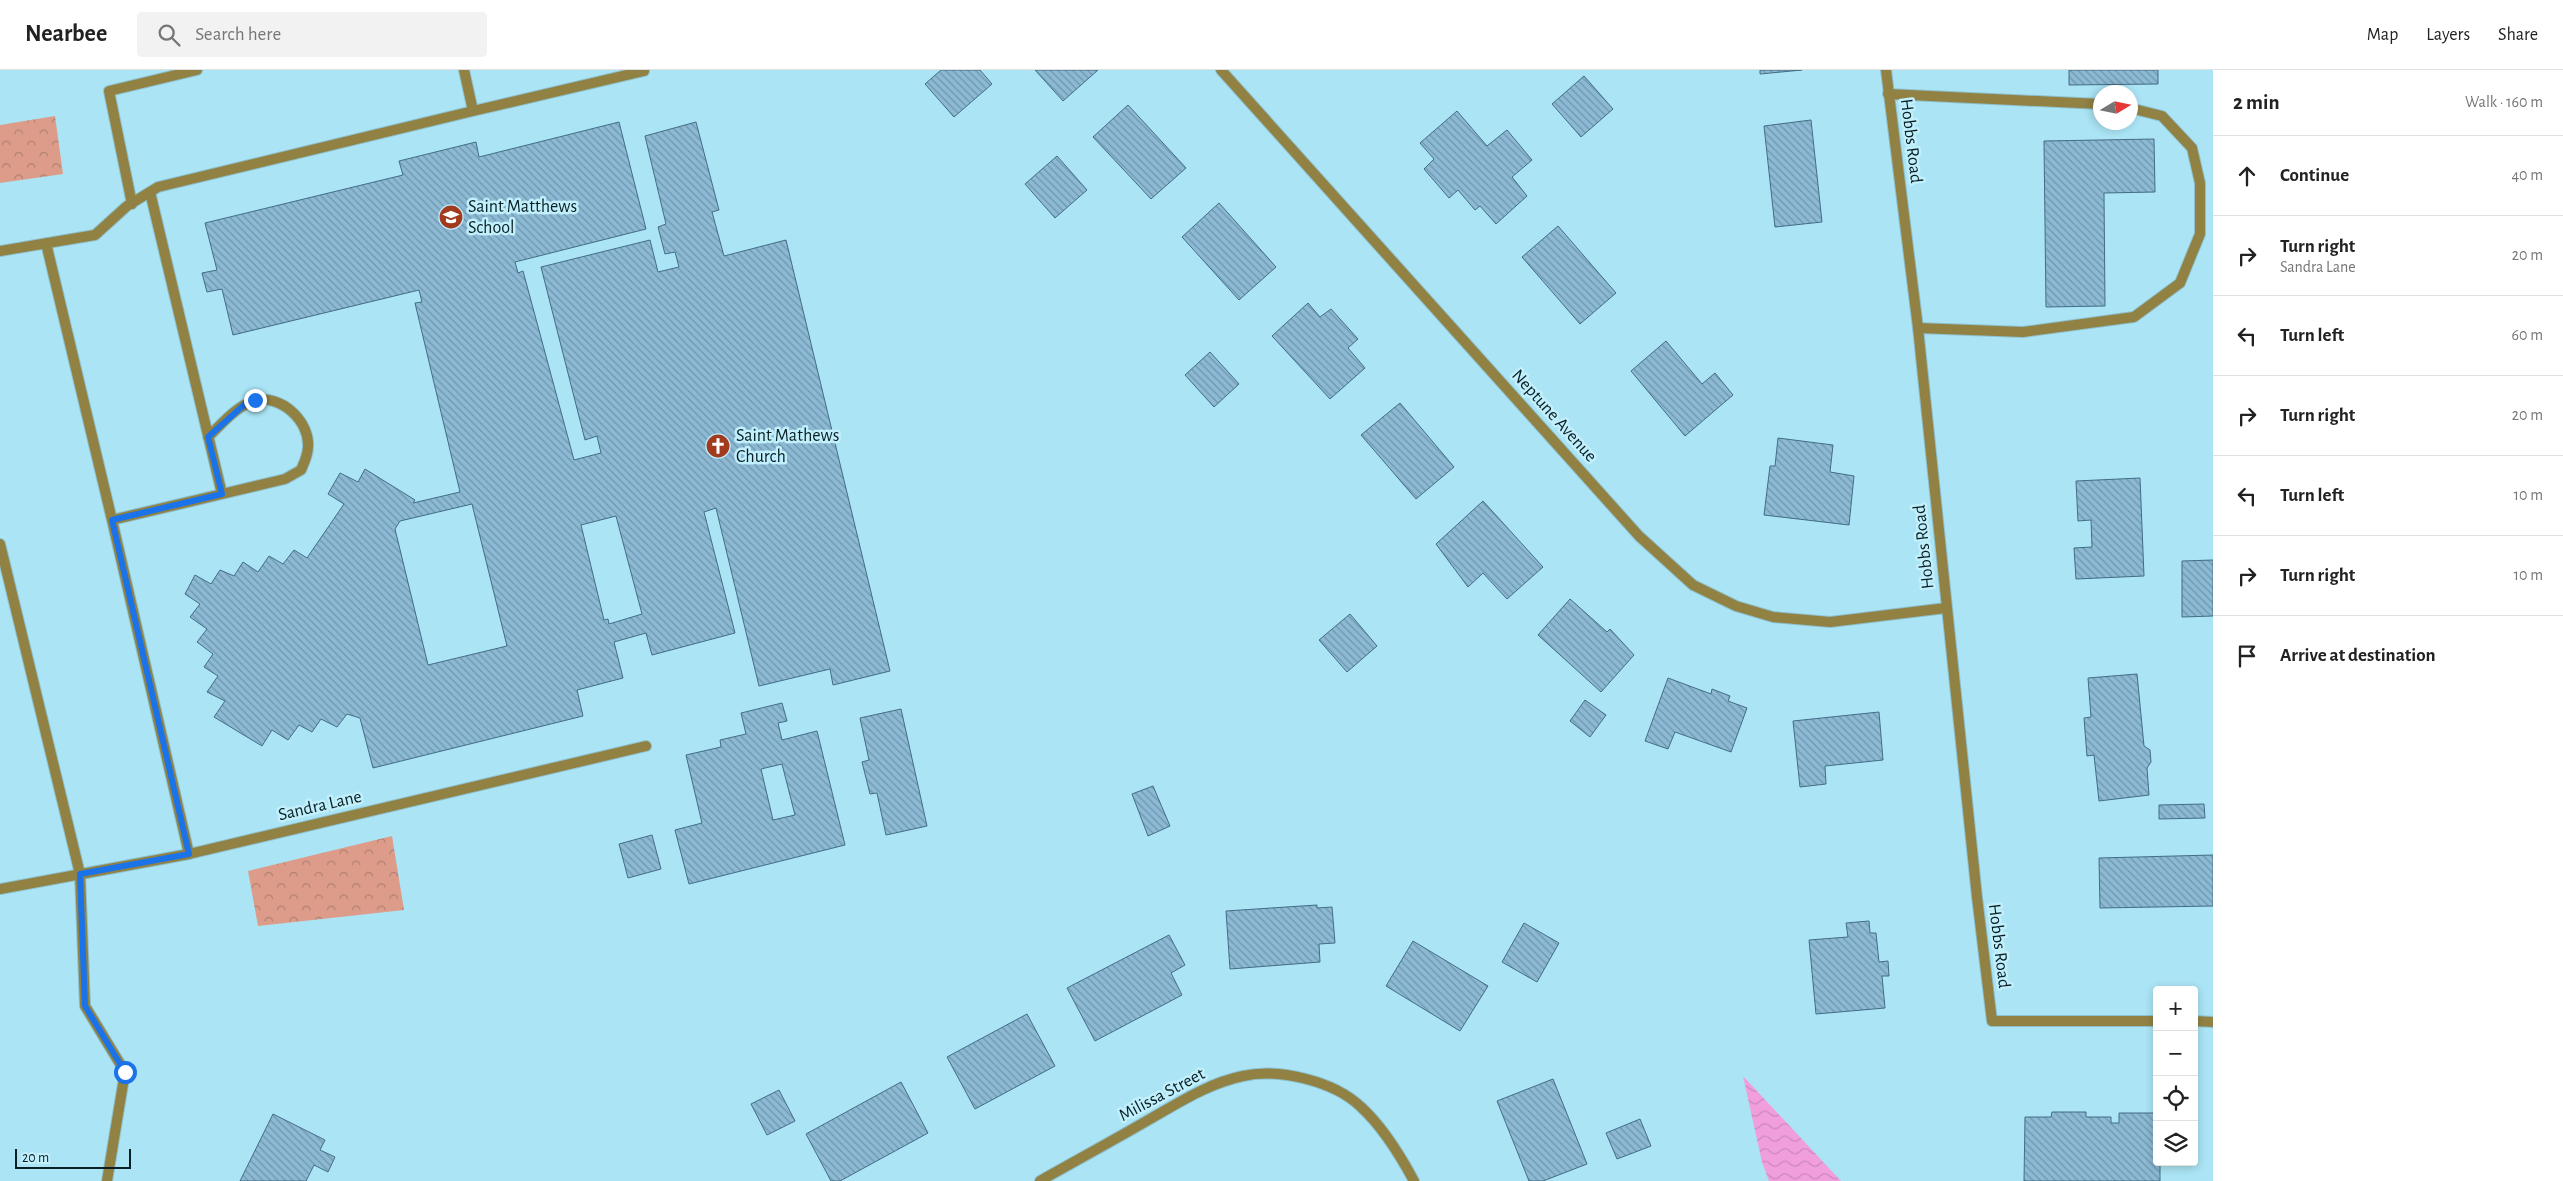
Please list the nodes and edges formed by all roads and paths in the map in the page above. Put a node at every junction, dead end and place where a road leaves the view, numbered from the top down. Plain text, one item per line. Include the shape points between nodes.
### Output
1 (197, 70) edge
2 (464, 70) edge
3 (644, 70) edge
4 (1221, 70) edge
5 (1886, 70) edge
6 (1888, 94) junction
7 (2093, 104) edge
8 (2138, 110) edge
9 (473, 111) junction
10 (150, 192) junction
11 (132, 204) junction
12 (46, 243) junction
13 (0, 251) edge
14 (1918, 328) junction
15 (208, 437) junction
16 (222, 494) junction
17 (112, 520) junction
18 (0, 544) edge
19 (1946, 608) junction
20 (646, 746) dead end
21 (189, 854) junction
22 (80, 874) junction
23 (0, 888) edge
24 (2153, 1021) edge
25 (2198, 1022) edge
26 (2213, 1022) edge
27 (106, 1181) edge
28 (1040, 1181) edge
29 (1414, 1181) edge

1 - 11 street via 109,91
2 - 9 street
3 - 9 street
4 - 19 street, Neptune Avenue via 1639,536 1693,585 1736,606 1772,617 1830,622
5 - 6 street, Hobbs Road
6 - 7 street
6 - 14 street, Hobbs Road
8 - 14 street via 2162,116 2192,148 2200,183 2200,234 2180,284 2134,317 2022,332
9 - 10 street via 158,187
10 - 11 street
10 - 15 street
11 - 12 street via 94,234
12 - 13 street
12 - 17 street
14 - 19 street, Hobbs Road
15 - 16 street
15 - 16 street via 245,404 268,399 295,412 306,432 308,446 301,470 286,479
16 - 17 street
17 - 21 street
18 - 22 street
19 - 24 street, Hobbs Road via 1992,1020
20 - 21 street, Sandra Lane
21 - 22 street, Sandra Lane
22 - 23 street, Sandra Lane
22 - 27 street via 85,1006 125,1072
25 - 26 street
28 - 29 street, Milissa Street via 1209,1086 1244,1075 1280,1074 1310,1080 1343,1094 1361,1106 1399,1154

